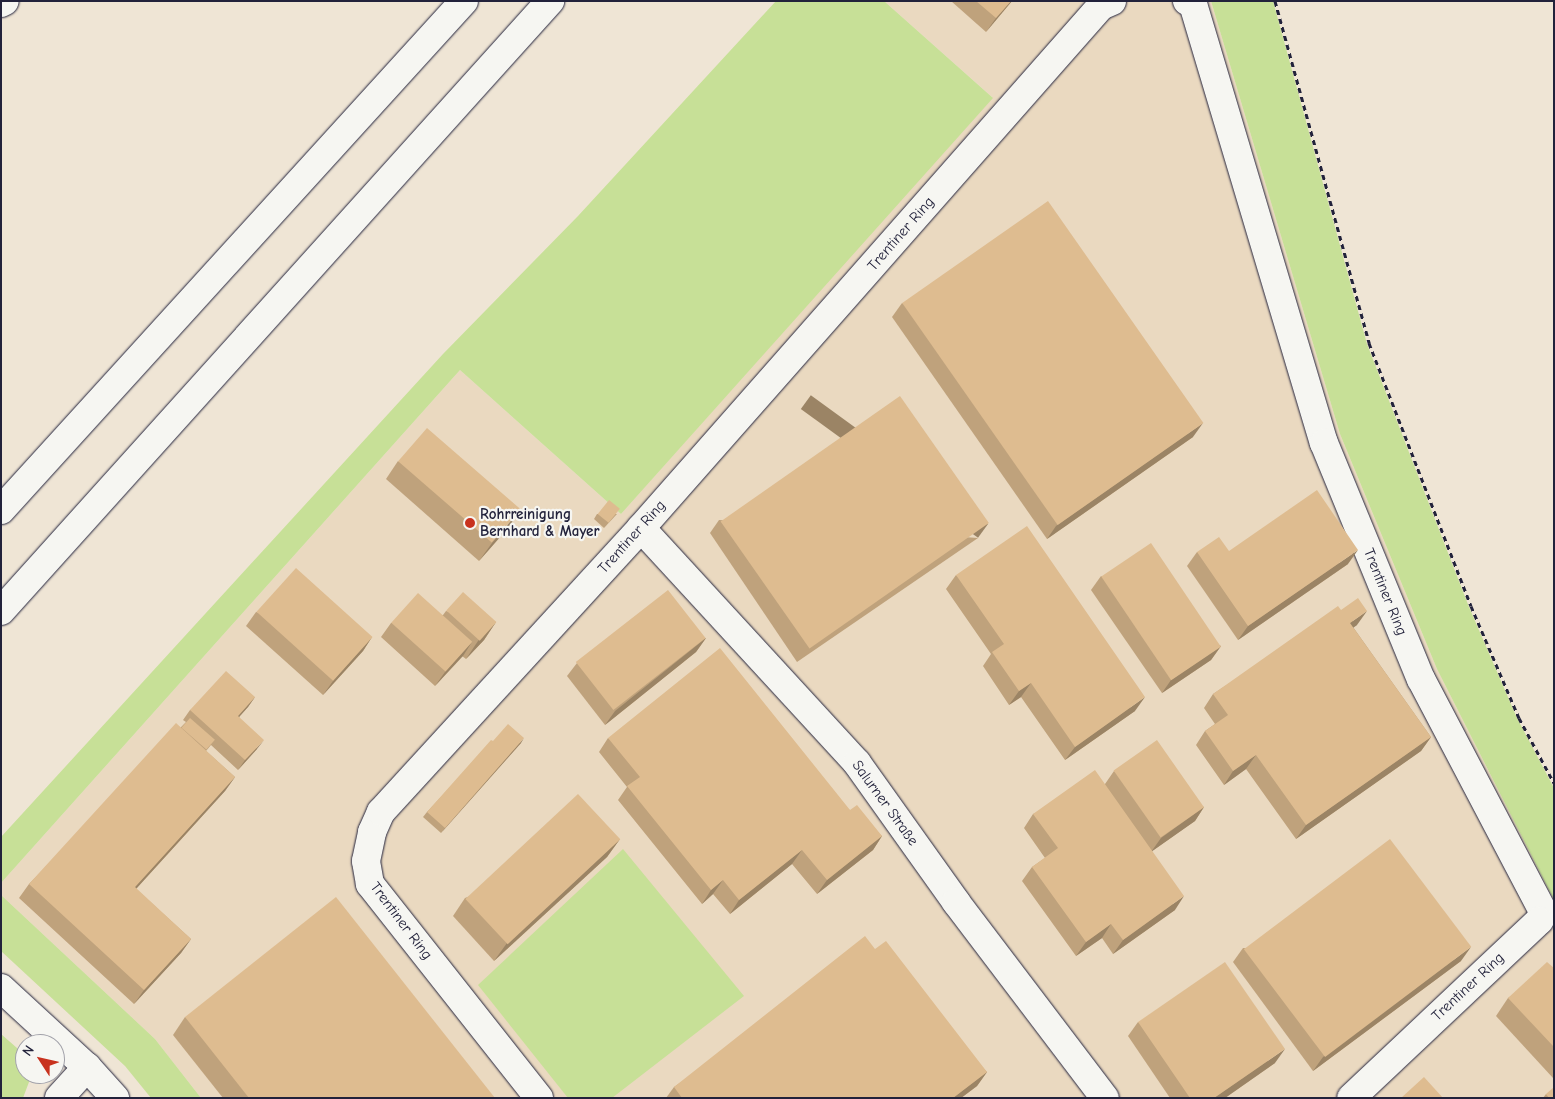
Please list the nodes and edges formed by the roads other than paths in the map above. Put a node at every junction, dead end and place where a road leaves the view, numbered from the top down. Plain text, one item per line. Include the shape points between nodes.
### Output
1 (464, 1) edge
2 (550, 1) edge
3 (1112, 1) edge
4 (1187, 1) edge
5 (1, 510) edge
6 (641, 528) junction
7 (1, 611) edge
8 (1, 988) edge
9 (87, 1067) junction
10 (59, 1098) edge
11 (115, 1098) edge
12 (539, 1098) edge
13 (1105, 1098) edge
14 (1351, 1098) edge

1 - 5 main road
2 - 7 main road
3 - 6 main road, Trentiner Ring via 1101,6
4 - 14 main road, Trentiner Ring via 1193,4 1324,443 1421,679 1544,913
6 - 12 main road, Trentiner Ring via 381,812 372,832 366,861 370,884
6 - 13 main road, Salurner Straße via 857,763 956,902
8 - 9 main road
9 - 10 main road
9 - 11 main road

